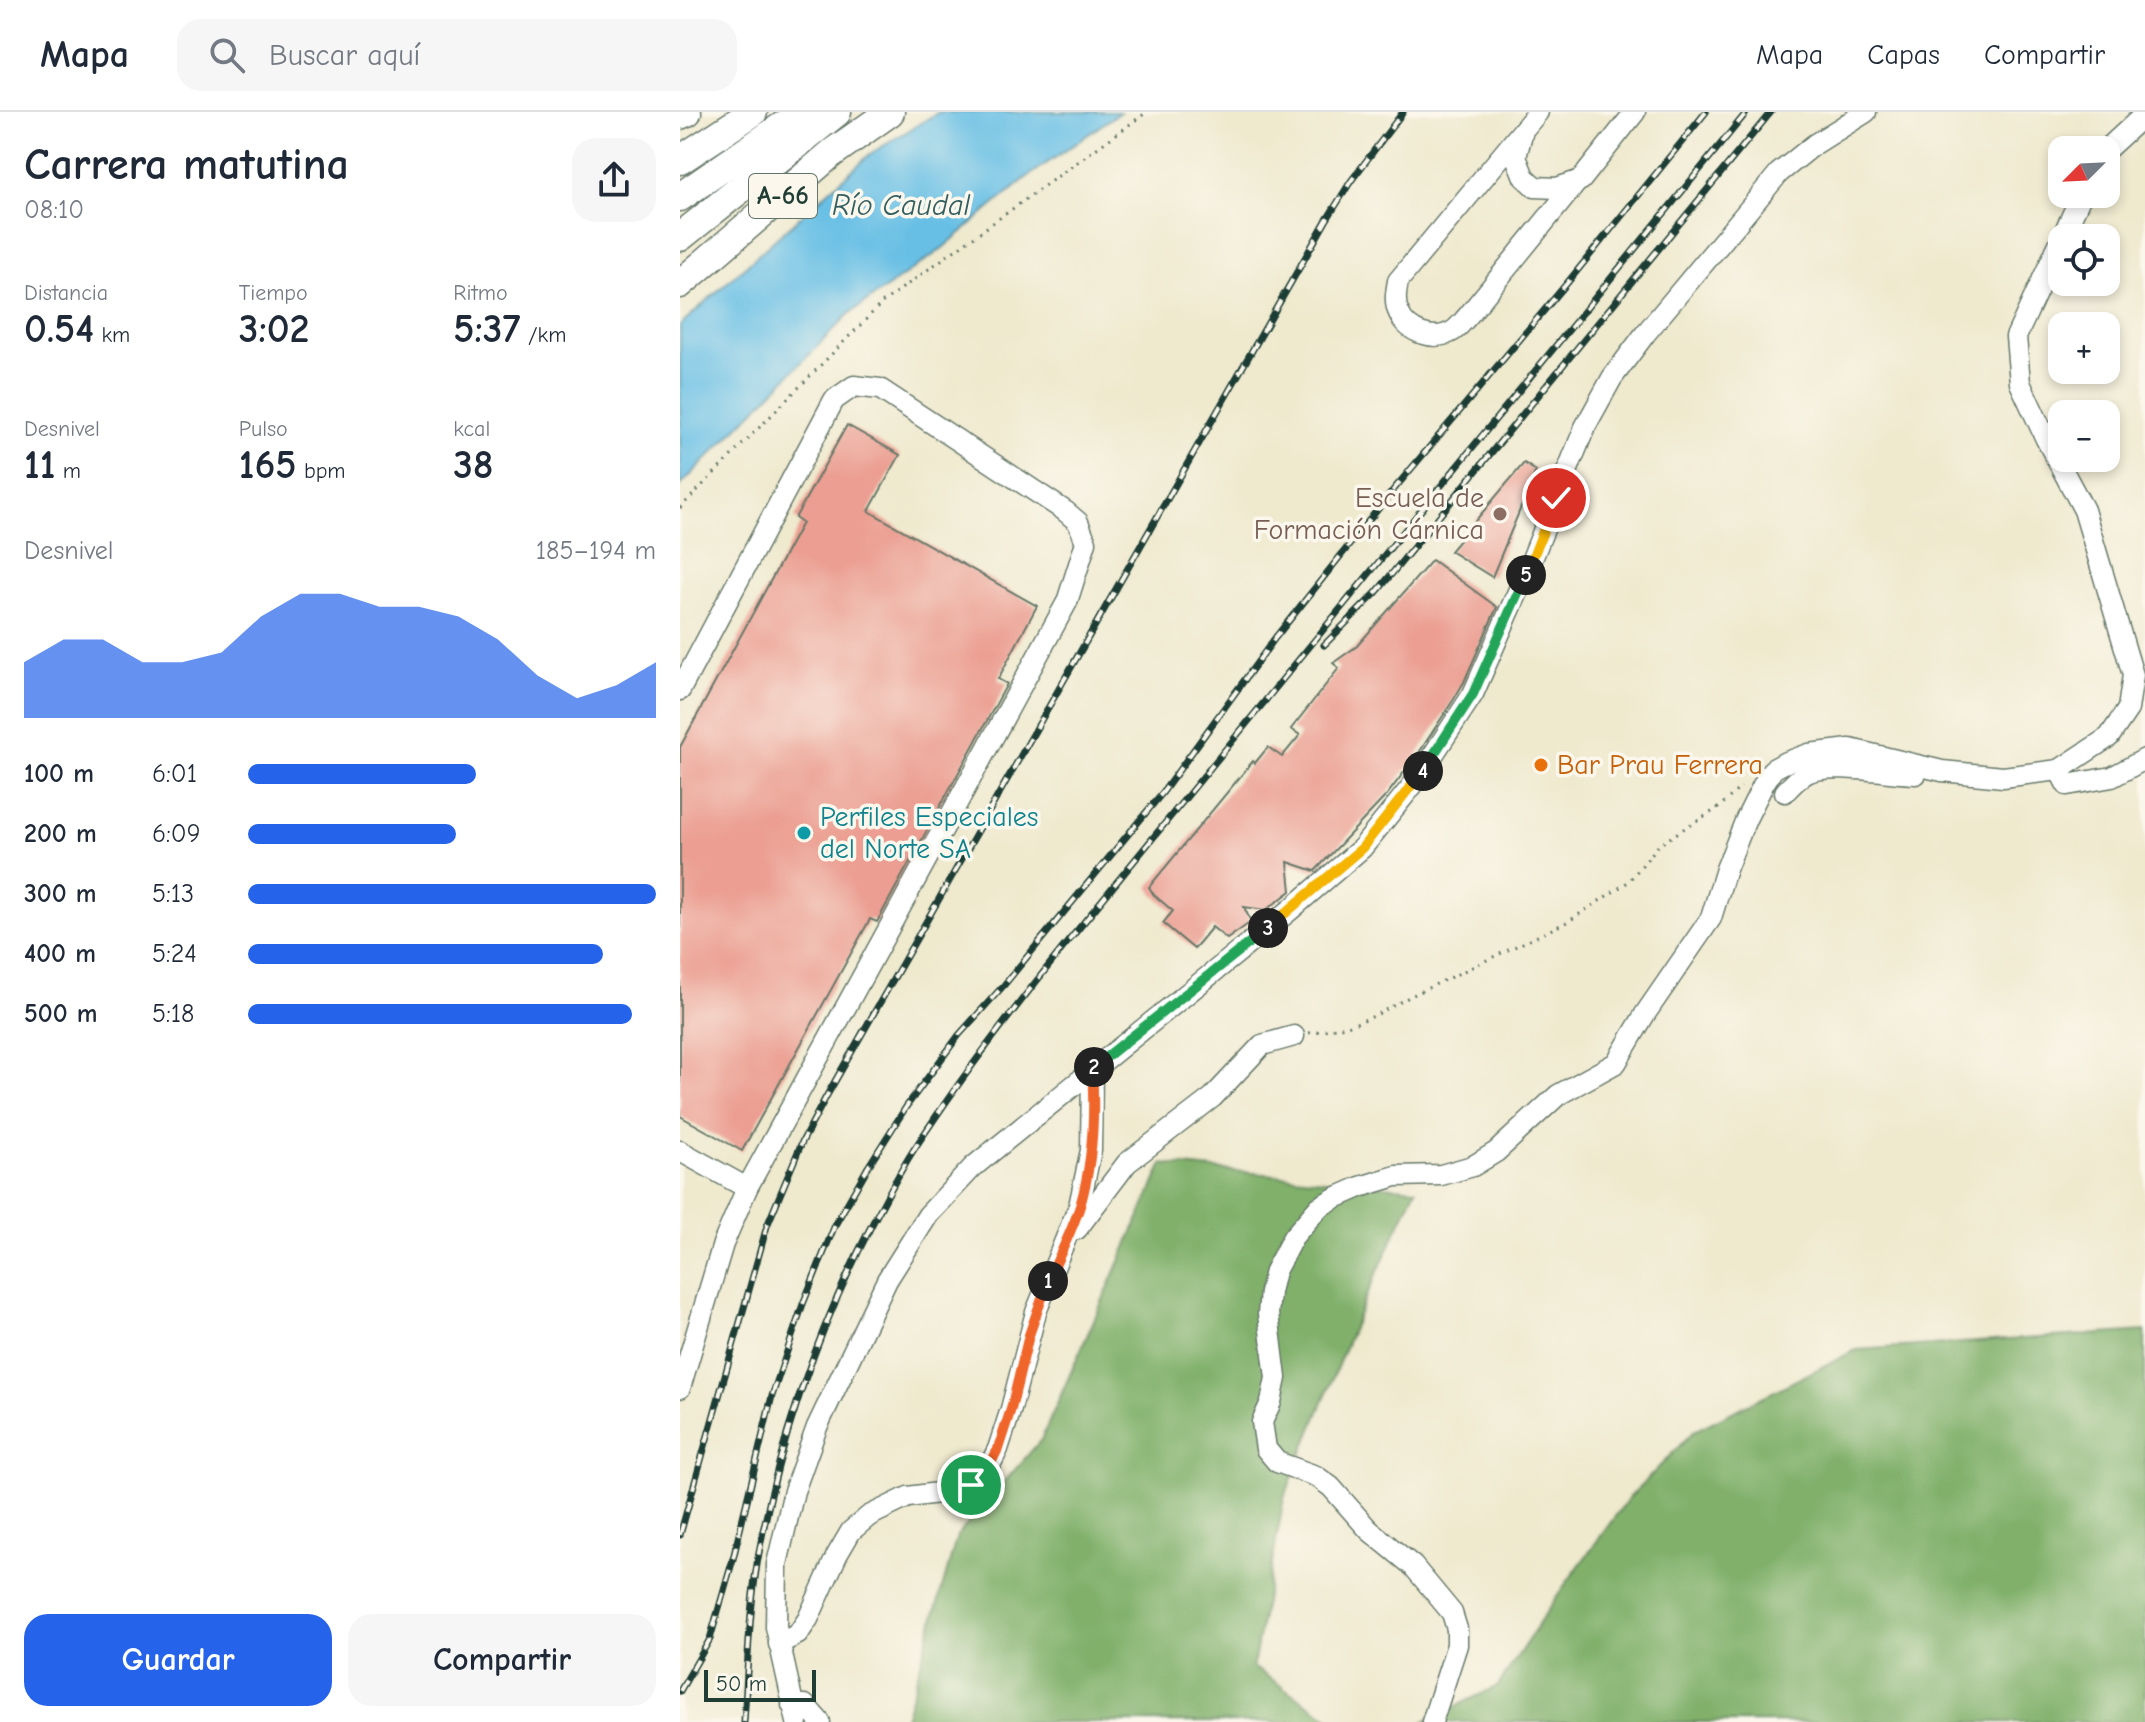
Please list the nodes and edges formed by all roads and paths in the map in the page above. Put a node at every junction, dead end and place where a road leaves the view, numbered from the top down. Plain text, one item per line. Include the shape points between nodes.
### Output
1 (687, 112) edge
2 (753, 112) edge
3 (803, 112) edge
4 (837, 112) edge
5 (873, 112) edge
6 (890, 112) edge
7 (1147, 112) edge
8 (1538, 112) edge
9 (1635, 112) edge
10 (1866, 112) edge
11 (2145, 114) edge
12 (680, 115) edge
13 (1523, 130) junction
14 (2120, 137) edge
15 (680, 160) edge
16 (1577, 182) junction
17 (680, 197) edge
18 (2076, 208) edge
19 (680, 237) edge
20 (680, 259) edge
21 (680, 284) edge
22 (680, 508) edge
23 (680, 690) edge
24 (2145, 759) edge
25 (1935, 770) junction
26 (2059, 770) junction
27 (1744, 784) dead end
28 (1785, 792) dead end
29 (1294, 1036) joint
30 (1092, 1069) junction
31 (680, 1151) edge
32 (747, 1188) junction
33 (1063, 1248) junction
34 (680, 1388) edge
35 (779, 1644) junction
36 (794, 1714) edge
37 (820, 1722) edge
38 (1432, 1722) edge

1 - 12 highway
2 - 15 highway
3 - 17 highway, A-66
4 - 19 highway
5 - 20 highway
6 - 21 highway, A-66 via 832,153
7 - 22 path via 883,302
8 - 13 street
9 - 16 street
10 - 30 street via 1779,173 1612,378 1585,427 1473,694 1416,781 1362,848
11 - 14 street
13 - 16 street via 1516,157 1524,177 1535,187
13 - 16 street via 1398,281 1396,298 1407,326 1423,334 1453,331
18 - 26 street via 2016,337 2020,383 2084,510 2133,675 2128,709 2109,737
23 - 32 street via 834,400 854,386 880,389 1065,511 1078,522 1086,542 1067,602
24 - 26 street via 2112,777 2067,785
25 - 26 street via 2003,777
25 - 28 street via 1812,770
25 - 38 street via 1850,749 1809,754 1773,769 1746,819 1711,918 1616,1063 1558,1095 1473,1166 1441,1175 1396,1176 1319,1207 1293,1237 1275,1271 1268,1314 1276,1378 1262,1422 1266,1449 1277,1462 1331,1487 1369,1530 1413,1566 1452,1613 1457,1645
27 - 29 path via 1717,809 1659,845 1628,882 1569,921 1374,1016
29 - 33 street via 1262,1045 1213,1097 1127,1163
30 - 33 street via 1087,1175
30 - 35 street via 973,1167 928,1215 887,1280 817,1427 794,1491 777,1564
31 - 32 street
32 - 34 street via 723,1244
33 - 35 street via 1036,1312 1011,1409 987,1471 971,1485 908,1497 869,1516 851,1531 798,1634
35 - 36 street
36 - 37 street via 805,1705

